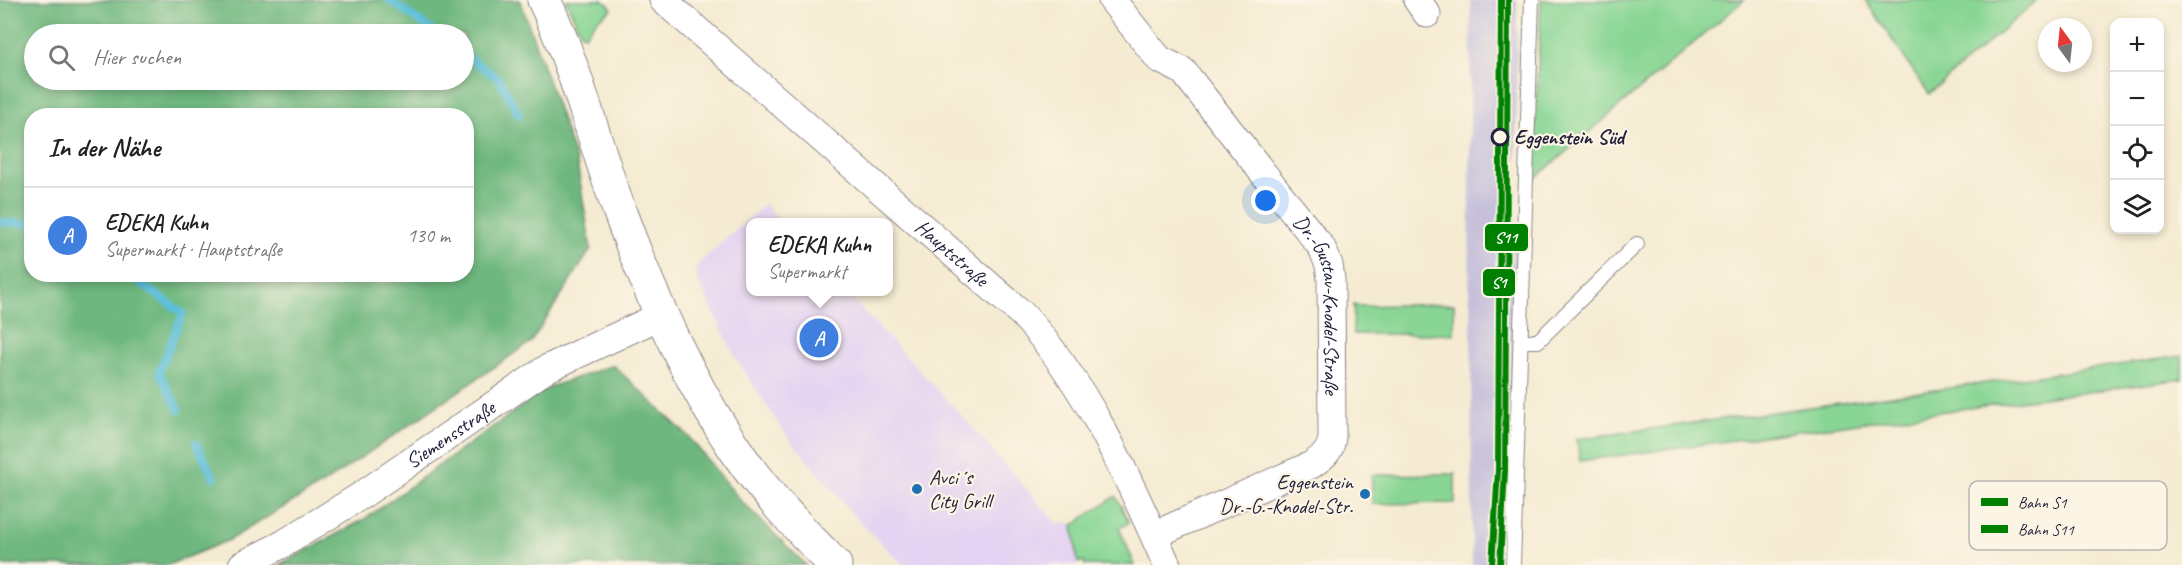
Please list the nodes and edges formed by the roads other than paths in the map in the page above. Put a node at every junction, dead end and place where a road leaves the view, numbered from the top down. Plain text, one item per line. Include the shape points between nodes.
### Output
1 (544, 0) edge
2 (663, 0) edge
3 (1112, 0) edge
4 (1532, 0) edge
5 (1637, 244) dead end
6 (662, 315) junction
7 (1521, 341) junction
8 (1154, 535) junction
9 (242, 565) edge
10 (835, 565) edge
11 (1167, 565) edge
12 (1513, 565) edge

1 - 6 street via 620,212
2 - 8 street, Hauptstraße via 1037,330 1082,394
3 - 8 street, Dr.-Gustav-Knodel-Straße via 1159,59 1183,71 1250,156 1322,248 1331,279 1329,452 1311,465
4 - 7 lane
5 - 7 lane via 1538,341
6 - 9 street, Siemensstraße via 546,369 362,495
6 - 10 street via 695,385 739,456 780,508
7 - 12 lane
8 - 11 street, Hauptstraße

